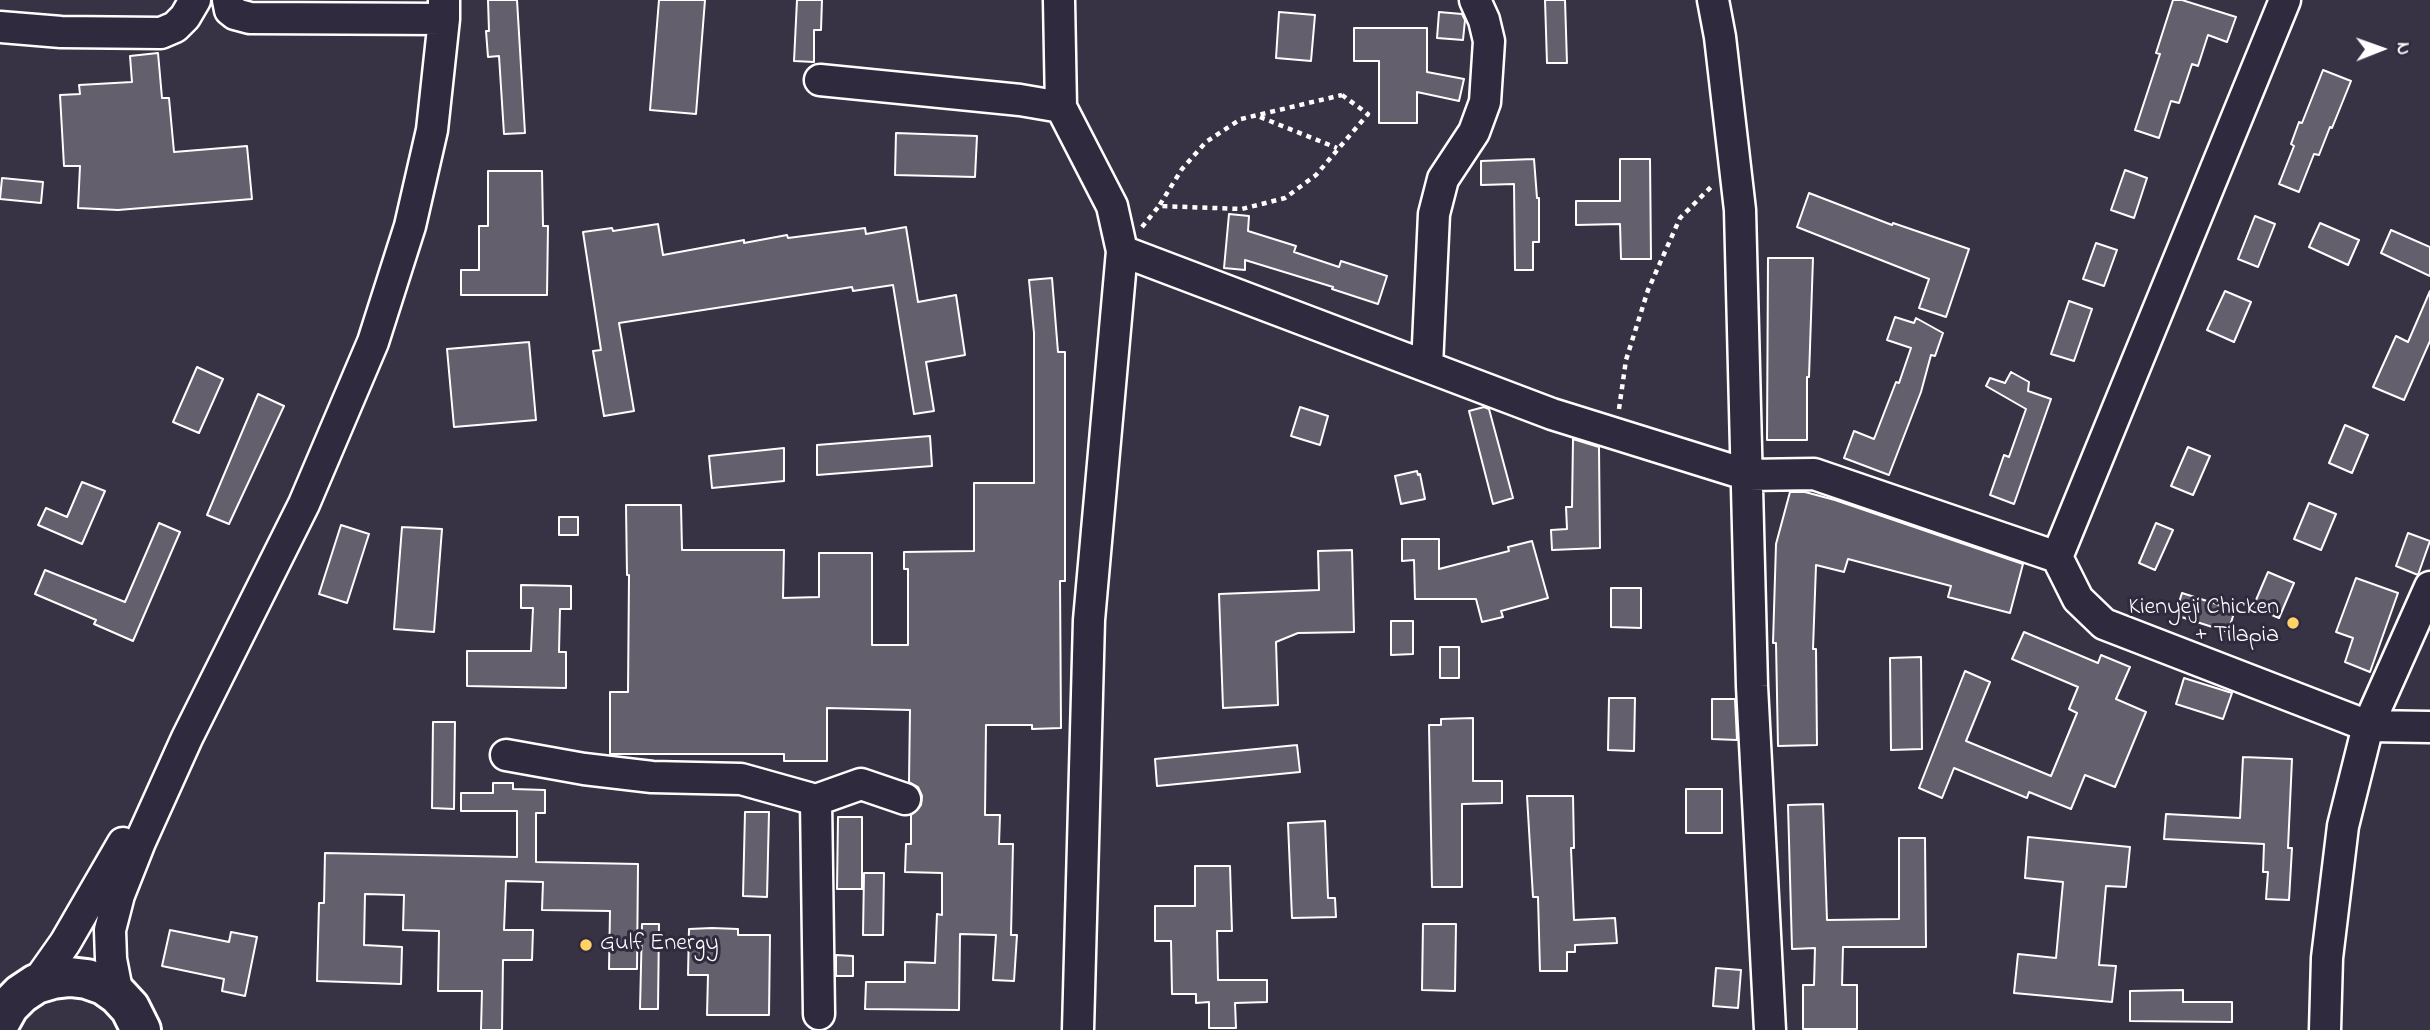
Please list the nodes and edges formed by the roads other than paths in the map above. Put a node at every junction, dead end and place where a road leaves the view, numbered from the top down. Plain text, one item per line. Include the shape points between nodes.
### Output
1 (195, 0) edge
2 (228, 0) edge
3 (1059, 0) edge
4 (1475, 0) edge
5 (1713, 0) edge
6 (2285, 0) edge
7 (444, 9) edge
8 (0, 27) edge
9 (820, 80) dead end
10 (1061, 107) junction
11 (1122, 250) junction
12 (1427, 366) junction
13 (1748, 475) junction
14 (2057, 557) junction
15 (2430, 587) edge
16 (2368, 726) junction
17 (2430, 727) edge
18 (187, 738) junction
19 (506, 755) dead end
20 (905, 799) dead end
21 (816, 800) junction
22 (11, 1006) edge
23 (819, 1014) dead end
24 (137, 1020) edge
25 (1078, 1030) edge
26 (1770, 1030) edge
27 (2325, 1030) edge

1 - 8 street via 185,18 161,33
2 - 7 street via 230,10 250,18
3 - 10 street
4 - 12 street via 1489,41 1485,102 1474,132 1443,179 1434,215
5 - 13 street via 1740,209
6 - 14 street
7 - 18 street via 430,142 410,226 373,342 304,504
9 - 10 street
10 - 11 street via 1112,206
11 - 12 street
11 - 25 street via 1089,621
12 - 13 street via 1552,414
13 - 14 street via 1814,474
13 - 26 street via 1752,686
14 - 16 street via 2078,599 2104,624
15 - 16 street
16 - 17 street
16 - 27 street via 2343,826 2327,958
18 - 22 street via 65,943
18 - 24 street via 140,842 110,930 111,960
19 - 21 street via 652,777 741,779
20 - 21 street via 861,784
21 - 23 street
22 - 24 highway via 61,978 87,979 104,985

